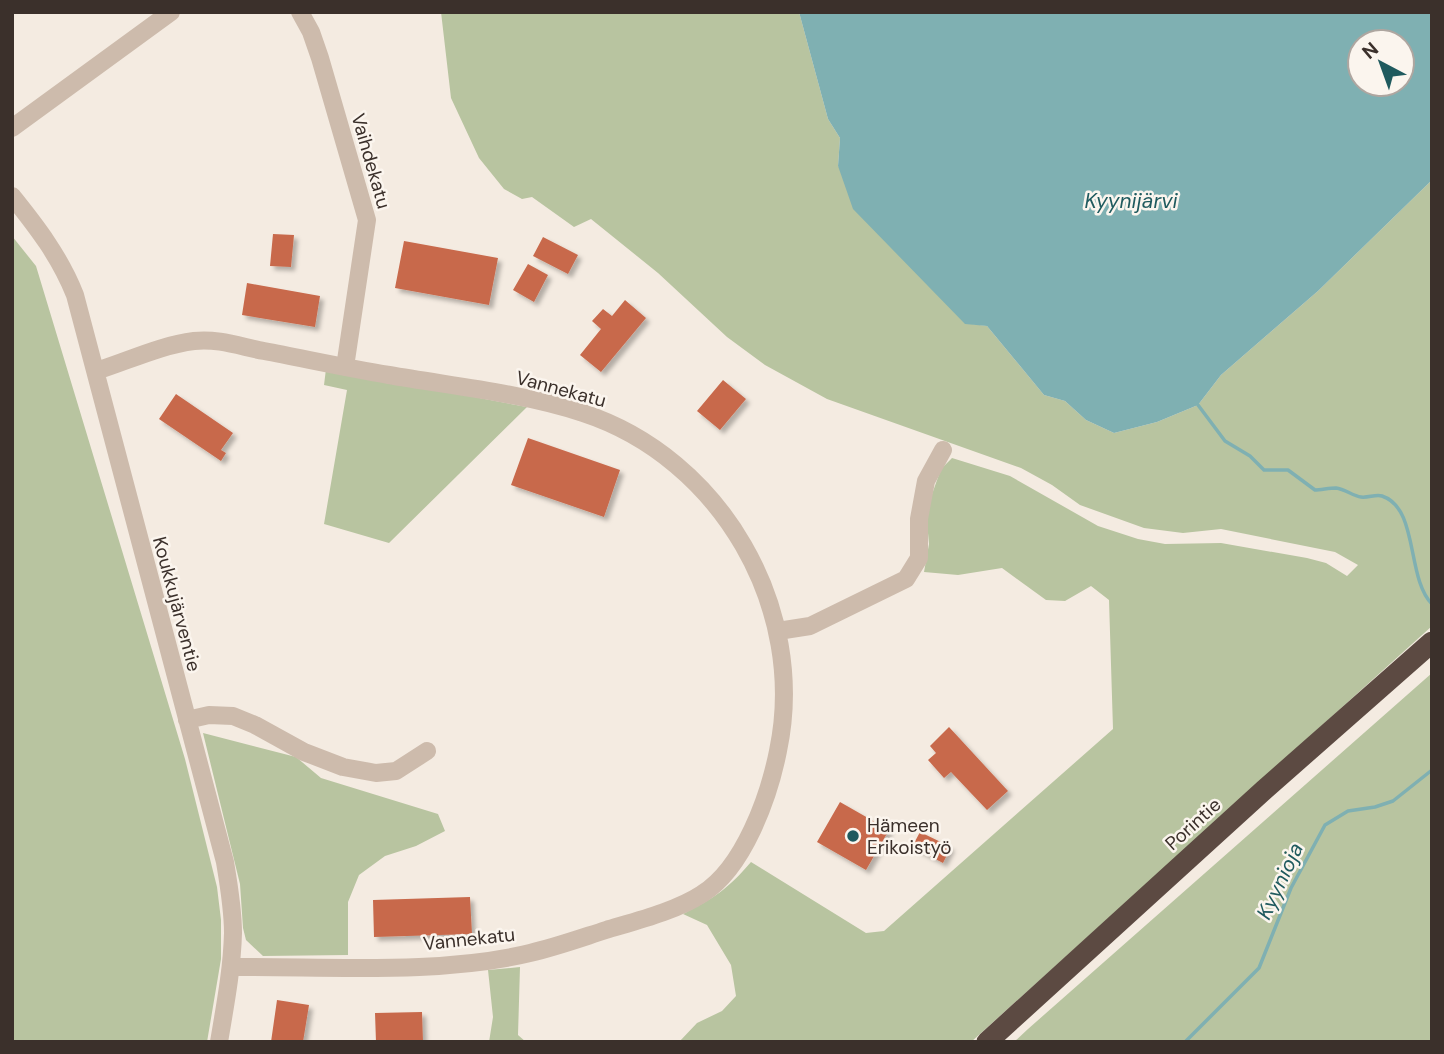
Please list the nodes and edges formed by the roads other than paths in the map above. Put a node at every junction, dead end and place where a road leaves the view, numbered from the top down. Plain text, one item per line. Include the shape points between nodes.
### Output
1 (171, 12) edge
2 (300, 12) edge
3 (12, 128) edge
4 (12, 196) edge
5 (345, 368) junction
6 (96, 371) junction
7 (943, 450) dead end
8 (778, 632) junction
9 (1432, 642) edge
10 (187, 720) junction
11 (427, 751) dead end
12 (231, 967) junction
13 (219, 1042) edge
14 (987, 1042) edge

1 - 3 street
2 - 5 street, Vaihdekatu via 320,58 367,220
4 - 6 street, Koukkujärventie via 65,271
5 - 6 street, Vannekatu via 209,340 175,344
5 - 8 street, Vannekatu via 527,399 583,413 632,434 716,504 746,547
6 - 10 street, Koukkujärventie
7 - 8 street via 926,481 919,519 919,558 906,579 810,626
8 - 12 street, Vannekatu via 785,684 783,728 773,776 741,849 724,876 702,894 649,917 528,953 418,966
9 - 14 highway, Porintie
10 - 11 street via 233,716 304,752 376,773 396,771
10 - 12 street, Koukkujärventie via 225,862 231,901
12 - 13 street, Koukkujärventie

